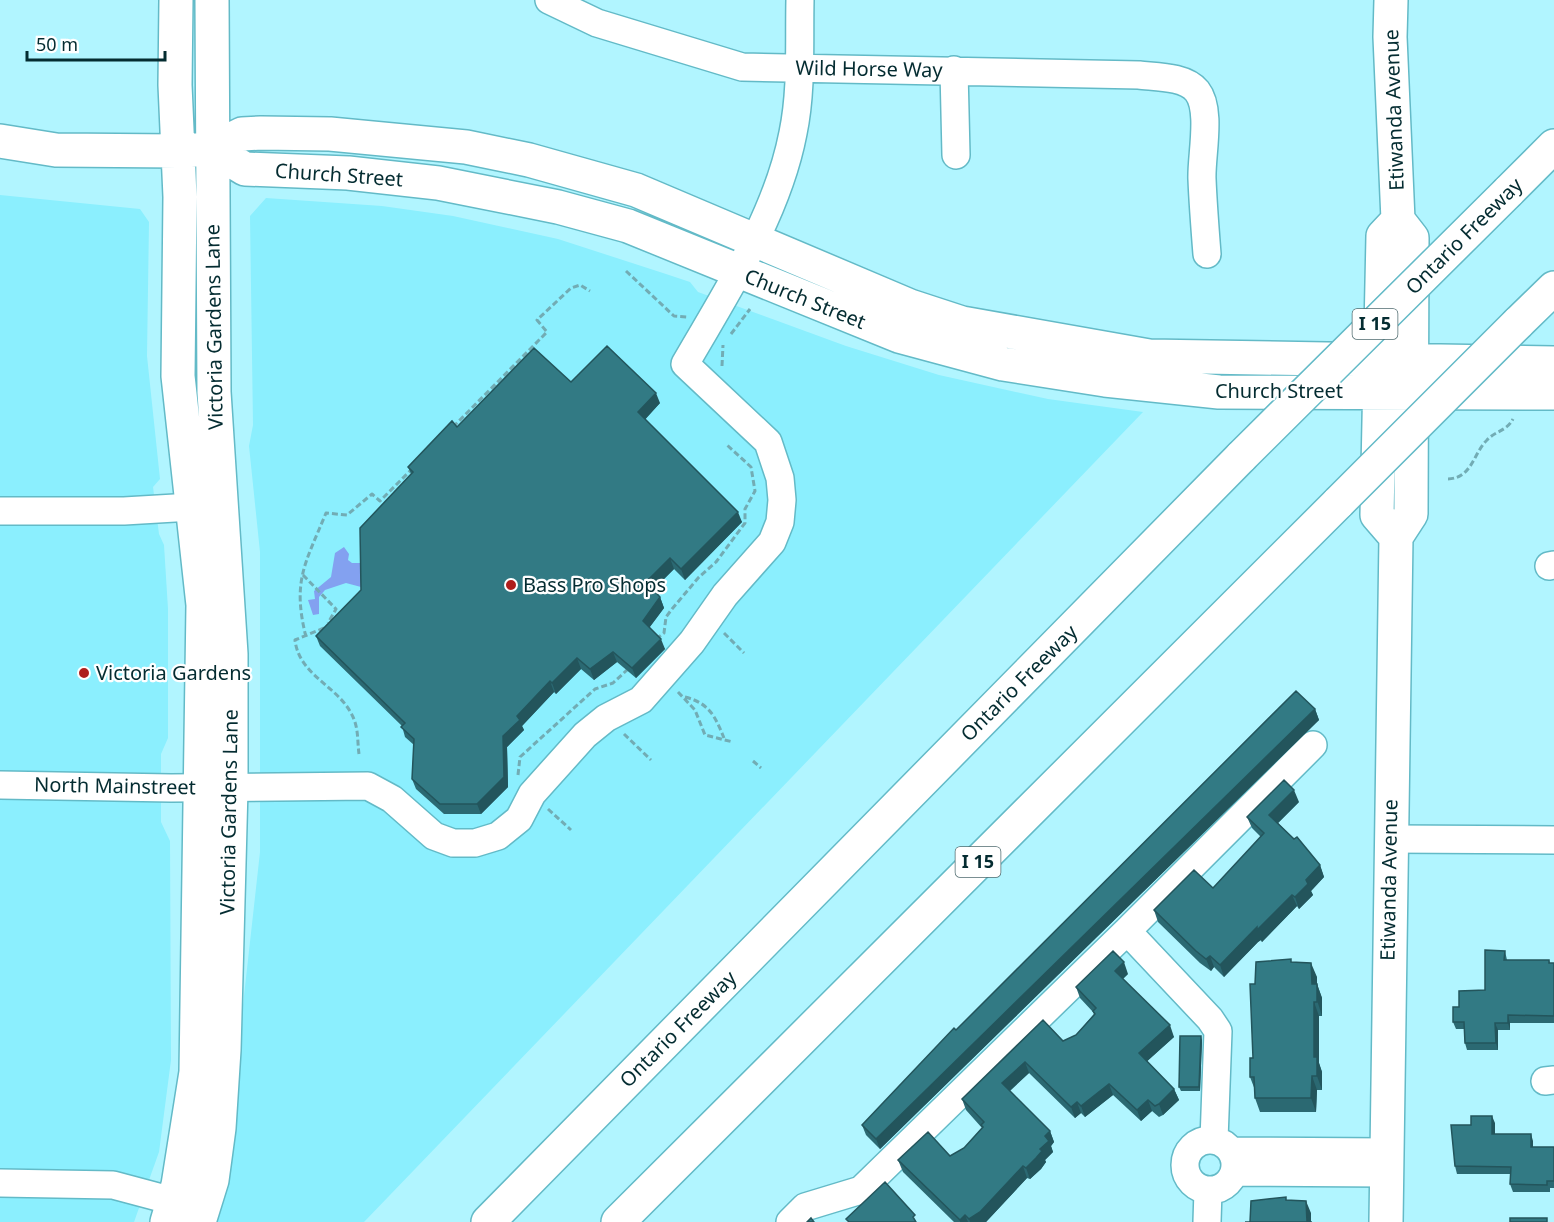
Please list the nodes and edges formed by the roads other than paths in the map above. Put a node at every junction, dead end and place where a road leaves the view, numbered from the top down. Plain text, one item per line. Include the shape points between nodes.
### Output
1 (176, 0) edge
2 (212, 0) edge
3 (549, 0) edge
4 (800, 0) edge
5 (1391, 0) edge
6 (798, 68) junction
7 (954, 70) junction
8 (0, 141) edge
9 (1554, 147) edge
10 (212, 149) junction
11 (178, 152) junction
12 (956, 155) dead end
13 (1398, 220) junction
14 (753, 238) junction
15 (1207, 254) dead end
16 (738, 272) junction
17 (1554, 288) edge
18 (1554, 363) edge
19 (1379, 376) junction
20 (1411, 376) junction
21 (1554, 393) edge
22 (192, 507) junction
23 (0, 511) edge
24 (1396, 537) junction
25 (1313, 745) dead end
26 (0, 785) edge
27 (215, 788) junction
28 (1390, 839) junction
29 (1554, 840) edge
30 (1127, 931) junction
31 (1227, 1154) junction
32 (1387, 1162) junction
33 (0, 1183) edge
34 (1208, 1190) junction
35 (174, 1215) edge
36 (199, 1222) edge
37 (488, 1222) edge
38 (618, 1222) edge
39 (790, 1222) edge
40 (1207, 1222) edge
41 (1386, 1222) edge

1 - 11 main road, Victoria Gardens Lane
2 - 10 main road, Victoria Gardens Lane
3 - 6 street, Wild Horse Way via 597,23 742,67
4 - 6 street
5 - 13 main road, Etiwanda Avenue
6 - 7 street, Wild Horse Way
6 - 14 street via 794,130 783,176
7 - 12 street
7 - 15 street, Wild Horse Way via 1168,78 1197,91 1204,124 1202,177
8 - 11 main road, Church Street via 56,150
9 - 37 main road, Ontario Freeway / I 15, bridge via 1242,456
10 - 11 main road, Church Street
10 - 14 main road, Church Street via 242,134 261,133 330,134 466,147 636,190
10 - 16 main road, Church Street via 245,169 426,182 524,199 628,226
10 - 27 main road, Victoria Gardens Lane via 213,392 231,654
11 - 22 main road, Victoria Gardens Lane via 178,376
13 - 19 main road, Etiwanda Avenue via 1383,236
13 - 20 main road, Etiwanda Avenue via 1412,238
14 - 16 street
14 - 19 main road, Church Street via 910,306 962,323 1149,356
16 - 19 main road, Church Street via 899,336 1003,364 1219,392
16 - 27 street, North Mainstreet via 685,364 768,442 780,478 780,522 772,542 724,595 692,642 641,700 606,718 585,735 532,794 519,819 498,836 475,843 453,843 434,836 392,799 368,786
17 - 38 main road, I 15, bridge
18 - 20 main road
19 - 20 main road, Church Street
19 - 24 main road, Etiwanda Avenue via 1377,515
20 - 21 main road
20 - 24 main road, Etiwanda Avenue via 1411,514
22 - 23 street via 124,512
22 - 27 main road, Victoria Gardens Lane
24 - 28 main road, Etiwanda Avenue
25 - 30 street
26 - 27 street, North Mainstreet
27 - 35 main road, Victoria Gardens Lane via 196,1072
27 - 36 main road, Victoria Gardens Lane via 225,1050 212,1180
28 - 29 street
28 - 32 main road, Etiwanda Avenue
30 - 31 street via 1218,1031
30 - 39 street via 861,1190 805,1207
31 - 32 street
31 - 34 street via 1225,1186
31 - 34 street via 1207,1140 1194,1146 1185,1166 1195,1184
32 - 41 main road, Etiwanda Avenue
33 - 35 street via 113,1185
34 - 40 street

